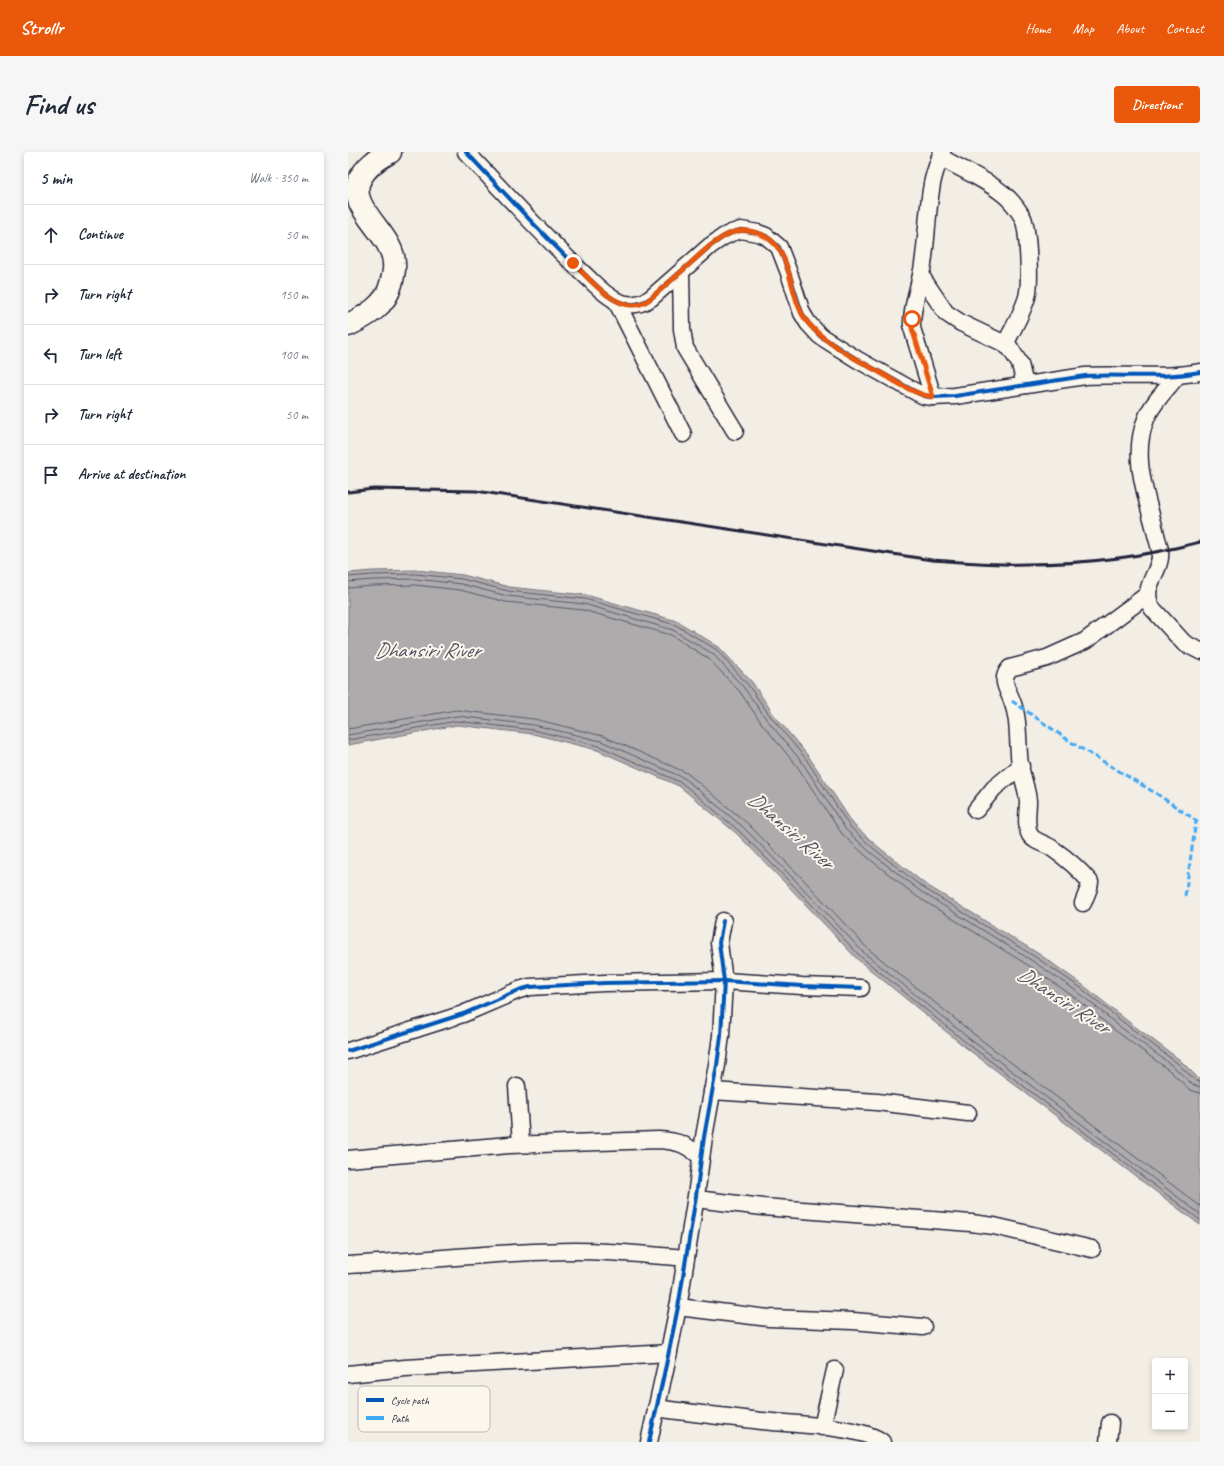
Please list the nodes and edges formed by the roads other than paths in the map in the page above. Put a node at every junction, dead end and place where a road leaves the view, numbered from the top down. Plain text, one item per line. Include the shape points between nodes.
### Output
1 (390, 152) edge
2 (466, 152) edge
3 (941, 154) edge
4 (353, 187) edge
5 (681, 272) junction
6 (921, 276) junction
7 (616, 301) junction
8 (348, 324) edge
9 (1005, 344) junction
10 (1200, 372) edge
11 (1178, 375) junction
12 (1026, 386) junction
13 (933, 397) junction
14 (735, 431) dead end
15 (683, 434) dead end
16 (1147, 596) junction
17 (1200, 651) edge
18 (1021, 766) junction
19 (976, 810) dead end
20 (1083, 903) dead end
21 (723, 921) dead end
22 (724, 981) junction
23 (861, 988) dead end
24 (348, 1051) edge
25 (517, 1086) dead end
26 (712, 1091) junction
27 (968, 1113) dead end
28 (520, 1144) junction
29 (701, 1157) junction
30 (348, 1159) edge
31 (696, 1199) junction
32 (1092, 1249) dead end
33 (686, 1258) junction
34 (348, 1265) edge
35 (678, 1307) junction
36 (923, 1327) dead end
37 (669, 1353) junction
38 (835, 1370) dead end
39 (348, 1374) edge
40 (656, 1408) junction
41 (1110, 1424) dead end
42 (822, 1427) junction
43 (649, 1442) edge
44 (882, 1442) edge
45 (1108, 1442) edge

1 - 4 highway via 369,167
2 - 7 street via 573,263
3 - 6 street via 932,185
3 - 9 street via 1008,198 1024,219 1029,287 1022,311
4 - 8 highway via 391,249 394,262 390,289 382,301 375,310
5 - 7 street via 642,303 633,305
5 - 13 street via 710,246 731,233 741,230 766,236 779,247 802,313 820,336 907,388
5 - 14 street via 682,329 686,348
6 - 9 street via 946,313
6 - 13 street via 912,308 912,328
7 - 15 street
9 - 12 street via 1020,364
10 - 11 street
11 - 12 street via 1085,376
11 - 16 street via 1145,420 1139,452 1140,471 1160,551 1157,569
12 - 13 street
16 - 17 street via 1152,608 1184,643
16 - 18 street via 1086,642 1047,658 1010,668 1006,672 1005,685 1016,716
18 - 19 street via 994,788
18 - 20 street via 1027,794 1029,832 1033,838 1061,854 1090,882
21 - 22 street via 719,943
22 - 23 street
22 - 24 street via 530,987 463,1014
22 - 26 street via 718,1065
25 - 28 street
26 - 27 street via 877,1102
26 - 29 street
28 - 29 street via 672,1141 690,1147
28 - 30 street
29 - 31 street
31 - 32 street via 763,1207 971,1223
31 - 33 street
33 - 34 street via 569,1251 520,1252
33 - 35 street
35 - 36 street via 769,1318
35 - 37 street
37 - 39 street via 405,1368
37 - 40 street
38 - 42 street
40 - 42 street
40 - 43 street
41 - 45 street
42 - 44 street via 861,1433

